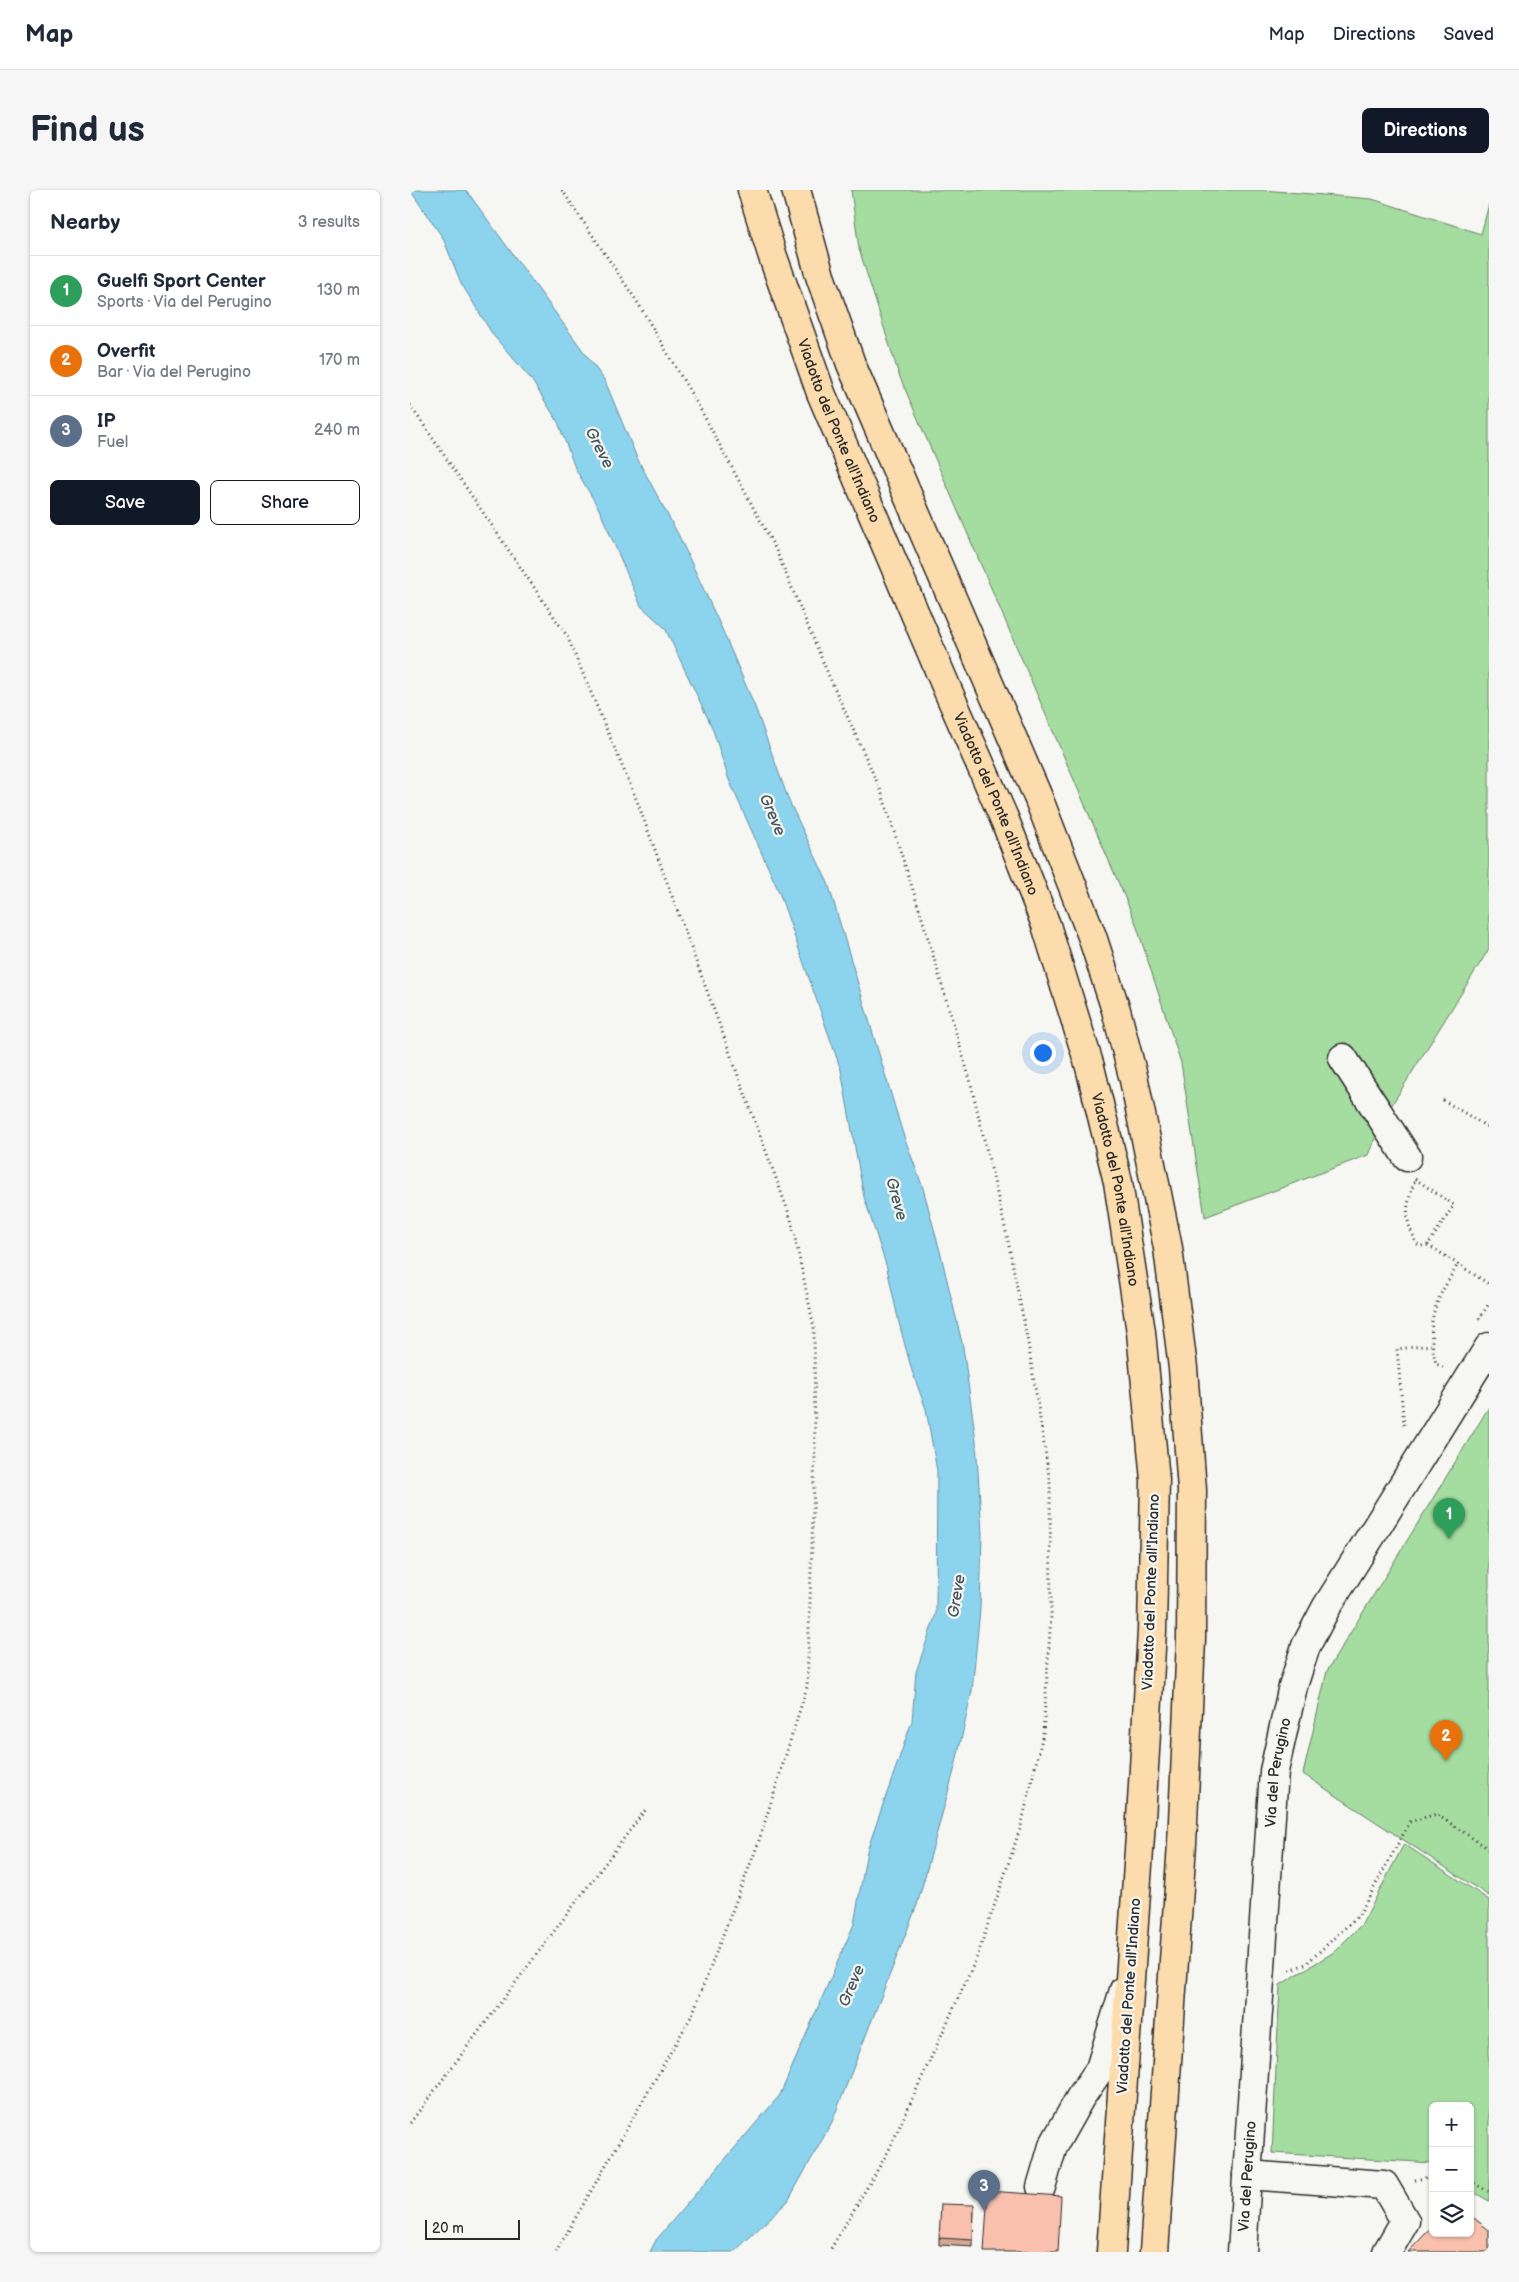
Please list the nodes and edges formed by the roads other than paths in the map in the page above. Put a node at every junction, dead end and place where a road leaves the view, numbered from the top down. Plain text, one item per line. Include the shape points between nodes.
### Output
1 (752, 190) edge
2 (796, 190) edge
3 (1343, 1058) dead end
4 (1407, 1157) dead end
5 (1489, 1347) edge
6 (1130, 1970) junction
7 (1247, 2175) junction
8 (1042, 2187) dead end
9 (1111, 2252) edge
10 (1154, 2252) edge
11 (1242, 2252) edge
12 (1387, 2252) edge

1 - 6 highway, Viadotto del Ponte all'Indiano via 821,393 1004,818 1046,925 1090,1066 1116,1172 1141,1332 1155,1480 1152,1631
2 - 10 highway via 820,276 851,364 1038,797 1092,936 1134,1080 1168,1248 1183,1368 1192,1490 1191,1639 1182,1844
3 - 4 street
5 - 7 street, Via del Perugino via 1326,1608 1306,1646 1293,1686 1274,1770
6 - 8 street via 1100,2069 1053,2146
6 - 9 highway, Viadotto del Ponte all'Indiano
7 - 11 street, Via del Perugino
7 - 12 street via 1384,2185 1405,2221

